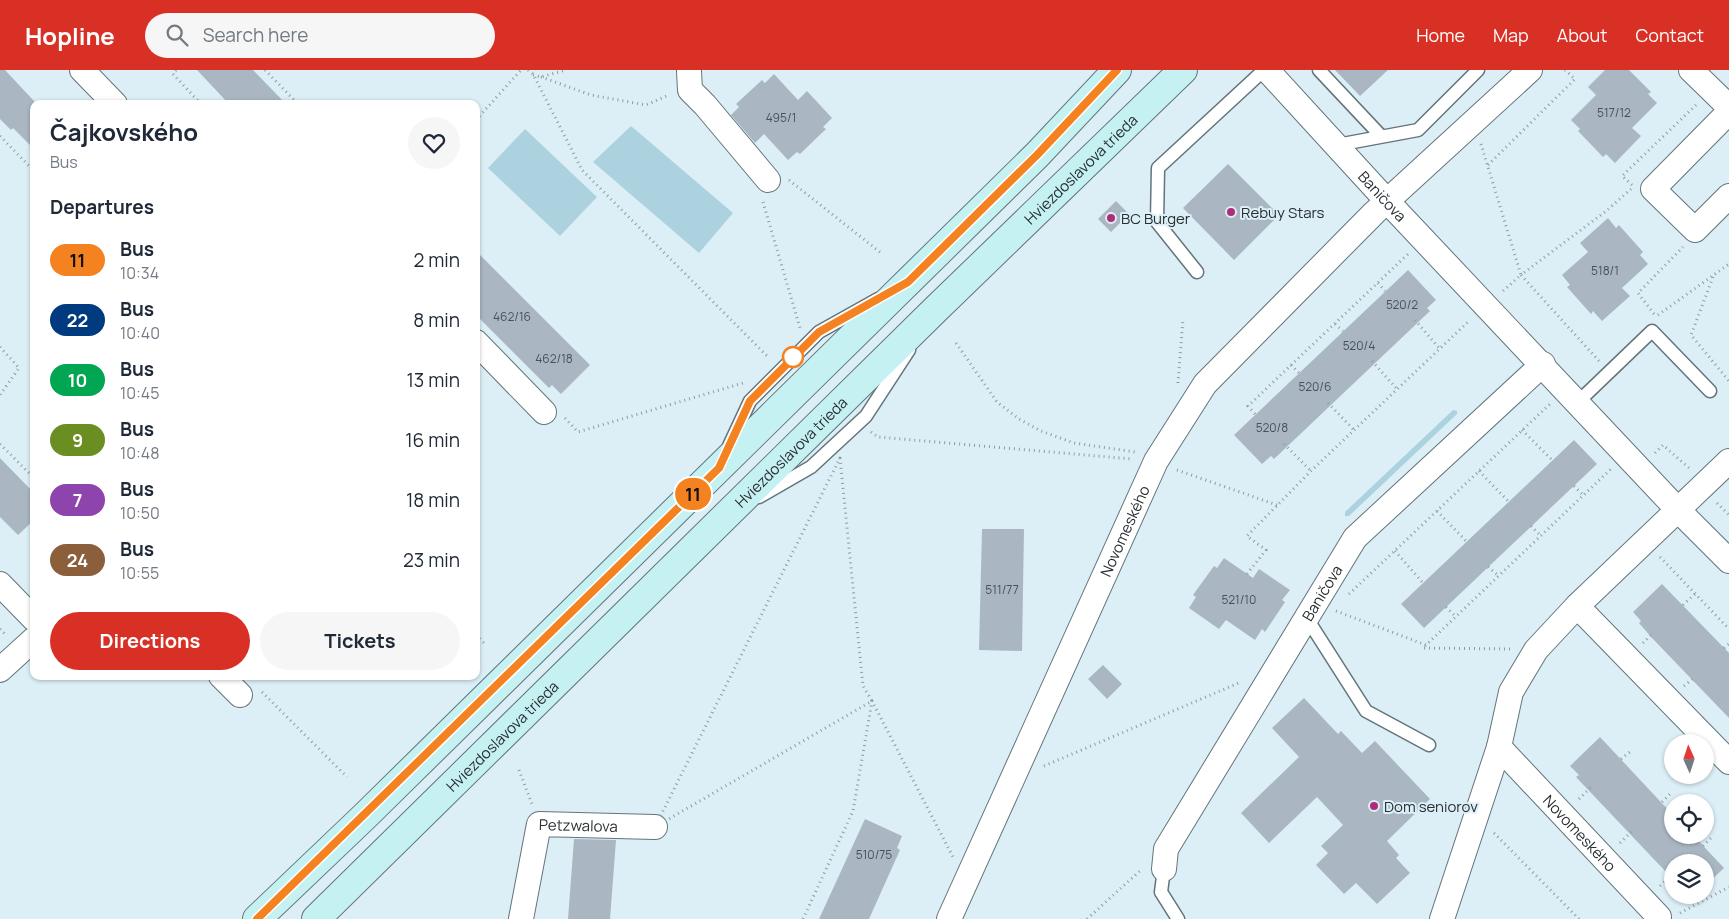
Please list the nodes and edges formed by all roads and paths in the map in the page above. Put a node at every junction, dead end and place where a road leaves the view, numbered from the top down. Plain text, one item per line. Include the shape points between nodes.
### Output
1 (82, 70) edge
2 (176, 70) edge
3 (265, 70) edge
4 (521, 70) edge
5 (528, 70) edge
6 (566, 70) edge
7 (1117, 70) edge
8 (1183, 70) edge
9 (1265, 70) edge
10 (1319, 70) edge
11 (1478, 70) edge
12 (1530, 70) edge
13 (1565, 70) edge
14 (1691, 70) edge
15 (689, 73) edge
16 (533, 74) junction
17 (541, 77) junction
18 (111, 100) edge
19 (197, 100) edge
20 (294, 100) edge
21 (1729, 107) edge
22 (1729, 112) edge
23 (480, 116) edge
24 (1474, 121) junction
25 (0, 136) edge
26 (1381, 136) junction
27 (1337, 145) junction
28 (1488, 166) junction
29 (30, 167) edge
30 (768, 180) junction
31 (1633, 187) dead end
32 (1729, 196) edge
33 (1387, 201) junction
34 (1411, 252) dead end
35 (881, 253) dead end
36 (1197, 272) dead end
37 (1521, 275) junction
38 (1714, 276) dead end
39 (1378, 283) junction
40 (1385, 290) dead end
41 (1487, 305) junction
42 (1183, 319) dead end
43 (1415, 320) dead end
44 (1335, 324) junction
45 (1343, 331) dead end
46 (802, 333) dead end
47 (956, 342) dead end
48 (480, 346) edge
49 (0, 347) edge
50 (1440, 348) junction
51 (1372, 361) dead end
52 (774, 363) dead end
53 (1543, 364) junction
54 (1602, 364) dead end
55 (1292, 365) junction
56 (1299, 373) dead end
57 (1729, 381) edge
58 (746, 382) dead end
59 (1179, 385) dead end
60 (1397, 389) junction
61 (1710, 391) dead end
62 (0, 396) edge
63 (1553, 401) dead end
64 (1578, 402) junction
65 (1328, 403) dead end
66 (551, 411) joint
67 (1255, 414) dead end
68 (866, 429) dead end
69 (1354, 430) junction
70 (1522, 430) junction
71 (0, 444) edge
72 (1284, 444) dead end
73 (1147, 457) junction
74 (1552, 460) dead end
75 (1729, 461) edge
76 (1615, 466) dead end
77 (1639, 468) junction
78 (1692, 470) dead end
79 (1311, 471) junction
80 (1479, 471) junction
81 (30, 474) edge
82 (1574, 486) dead end
83 (1584, 496) junction
84 (1714, 499) dead end
85 (1509, 502) dead end
86 (1277, 505) junction
87 (1678, 510) junction
88 (1437, 511) junction
89 (1729, 515) edge
90 (1531, 526) dead end
91 (1541, 536) junction
92 (1467, 542) dead end
93 (1395, 551) junction
94 (1659, 556) dead end
95 (1729, 561) edge
96 (1488, 567) dead end
97 (1247, 574) dead end
98 (1499, 576) junction
99 (1423, 583) dead end
100 (0, 584) edge
101 (1695, 594) junction
102 (1346, 597) dead end
103 (1340, 604) dead end
104 (1683, 605) dead end
105 (1577, 606) junction
106 (1446, 607) dead end
107 (30, 615) edge
108 (1306, 617) junction
109 (1456, 617) junction
110 (1729, 629) edge
111 (1653, 633) dead end
112 (480, 639) edge
113 (30, 643) edge
114 (485, 644) dead end
115 (1729, 644) edge
116 (1426, 645) junction
117 (1638, 648) dead end
118 (1724, 648) dead end
119 (1536, 650) junction
120 (0, 670) edge
121 (228, 680) edge
122 (1230, 686) dead end
123 (250, 692) joint
124 (872, 701) junction
125 (1429, 745) dead end
126 (1499, 747) junction
127 (1631, 751) dead end
128 (1621, 759) dead end
129 (1729, 762) edge
130 (347, 777) dead end
131 (1012, 780) junction
132 (1590, 787) dead end
133 (1671, 793) dead end
134 (1662, 802) dead end
135 (1573, 805) dead end
136 (655, 827) junction
137 (1490, 829) dead end
138 (1632, 831) dead end
139 (1614, 848) dead end
140 (1165, 859) junction
141 (958, 864) dead end
142 (1664, 883) edge
143 (1655, 892) dead end
144 (1575, 915) junction
145 (1659, 917) dead end
146 (257, 919) edge
147 (316, 919) edge
148 (521, 919) edge
149 (802, 919) edge
150 (949, 919) edge
151 (1087, 919) edge
152 (1178, 919) edge
153 (1443, 919) edge
154 (1570, 919) edge
155 (1579, 919) edge

1 - 18 street
2 - 19 path via 173,74
3 - 20 path
4 - 23 path
5 - 16 path
6 - 17 path
7 - 146 street via 1037,155
8 - 147 street, Hviezdoslavova trieda
9 - 27 street, Baničova
9 - 36 lane via 1158,168 1157,222
10 - 26 lane
11 - 26 lane via 1418,130
12 - 24 street, Novomeského
13 - 28 path via 1575,79
14 - 21 street
15 - 17 path via 674,93 646,105 590,95
15 - 30 street via 690,90
16 - 17 path
16 - 52 path via 582,170
22 - 32 street via 1653,189 1695,230
24 - 28 path
24 - 33 street, Novomeského
25 - 29 path
26 - 27 lane
27 - 33 street, Baničova
28 - 37 path
30 - 35 path via 778,172
30 - 46 path via 759,188
31 - 37 path
33 - 41 street, Baničova
33 - 73 street, Novomeského via 1205,384
34 - 39 path
37 - 41 path
37 - 54 path
38 - 57 path via 1692,335
39 - 40 path
39 - 44 path
41 - 50 path
41 - 53 street, Baničova
42 - 59 path
43 - 50 path
44 - 45 path
44 - 55 path
47 - 73 path via 998,402 1019,419 1074,443 1128,450
48 - 66 street
49 - 62 path via 20,368
50 - 60 path
51 - 60 path
53 - 64 street, Baničova
53 - 108 street, Baničova via 1355,538
55 - 56 path
55 - 67 path via 1248,406
58 - 66 path via 578,432
60 - 69 path
61 - 64 lane via 1652,331
63 - 70 path
64 - 77 street, Baničova
65 - 69 path
68 - 73 path via 878,437
69 - 79 path
70 - 74 path
70 - 80 path
71 - 81 path
72 - 79 path
73 - 86 path
73 - 131 street, Novomeského
75 - 87 street
76 - 83 path
77 - 78 path via 1663,445
77 - 87 street, Baničova
79 - 86 path
80 - 85 path
80 - 88 path
82 - 83 path
83 - 91 path
84 - 89 path
86 - 97 path via 1247,536 1266,550
87 - 95 street
87 - 105 street
88 - 92 path
88 - 93 path
90 - 91 path
91 - 98 path
93 - 99 path
93 - 102 path
94 - 101 path
96 - 98 path
98 - 109 path
100 - 107 street
101 - 104 path
101 - 110 path
103 - 116 path via 1332,610
105 - 119 street
105 - 129 street
106 - 109 path
108 - 125 lane via 1366,711
108 - 140 street, Baničova
109 - 116 path
111 - 117 path
112 - 114 path
113 - 120 street
115 - 118 path
116 - 119 path via 1424,648
119 - 126 street via 1511,692
121 - 123 street
122 - 131 path
123 - 130 path
124 - 136 path
124 - 136 path via 863,686 840,458
124 - 141 path
124 - 149 path via 853,811
126 - 145 street, Novomeského
126 - 153 street
127 - 128 path
131 - 150 street, Novomeského
132 - 135 path
133 - 134 path
136 - 148 street, Petzwalova via 539,824
137 - 144 path
138 - 139 path
140 - 151 path
140 - 152 lane via 1161,892
142 - 143 path
144 - 154 path
144 - 155 path

